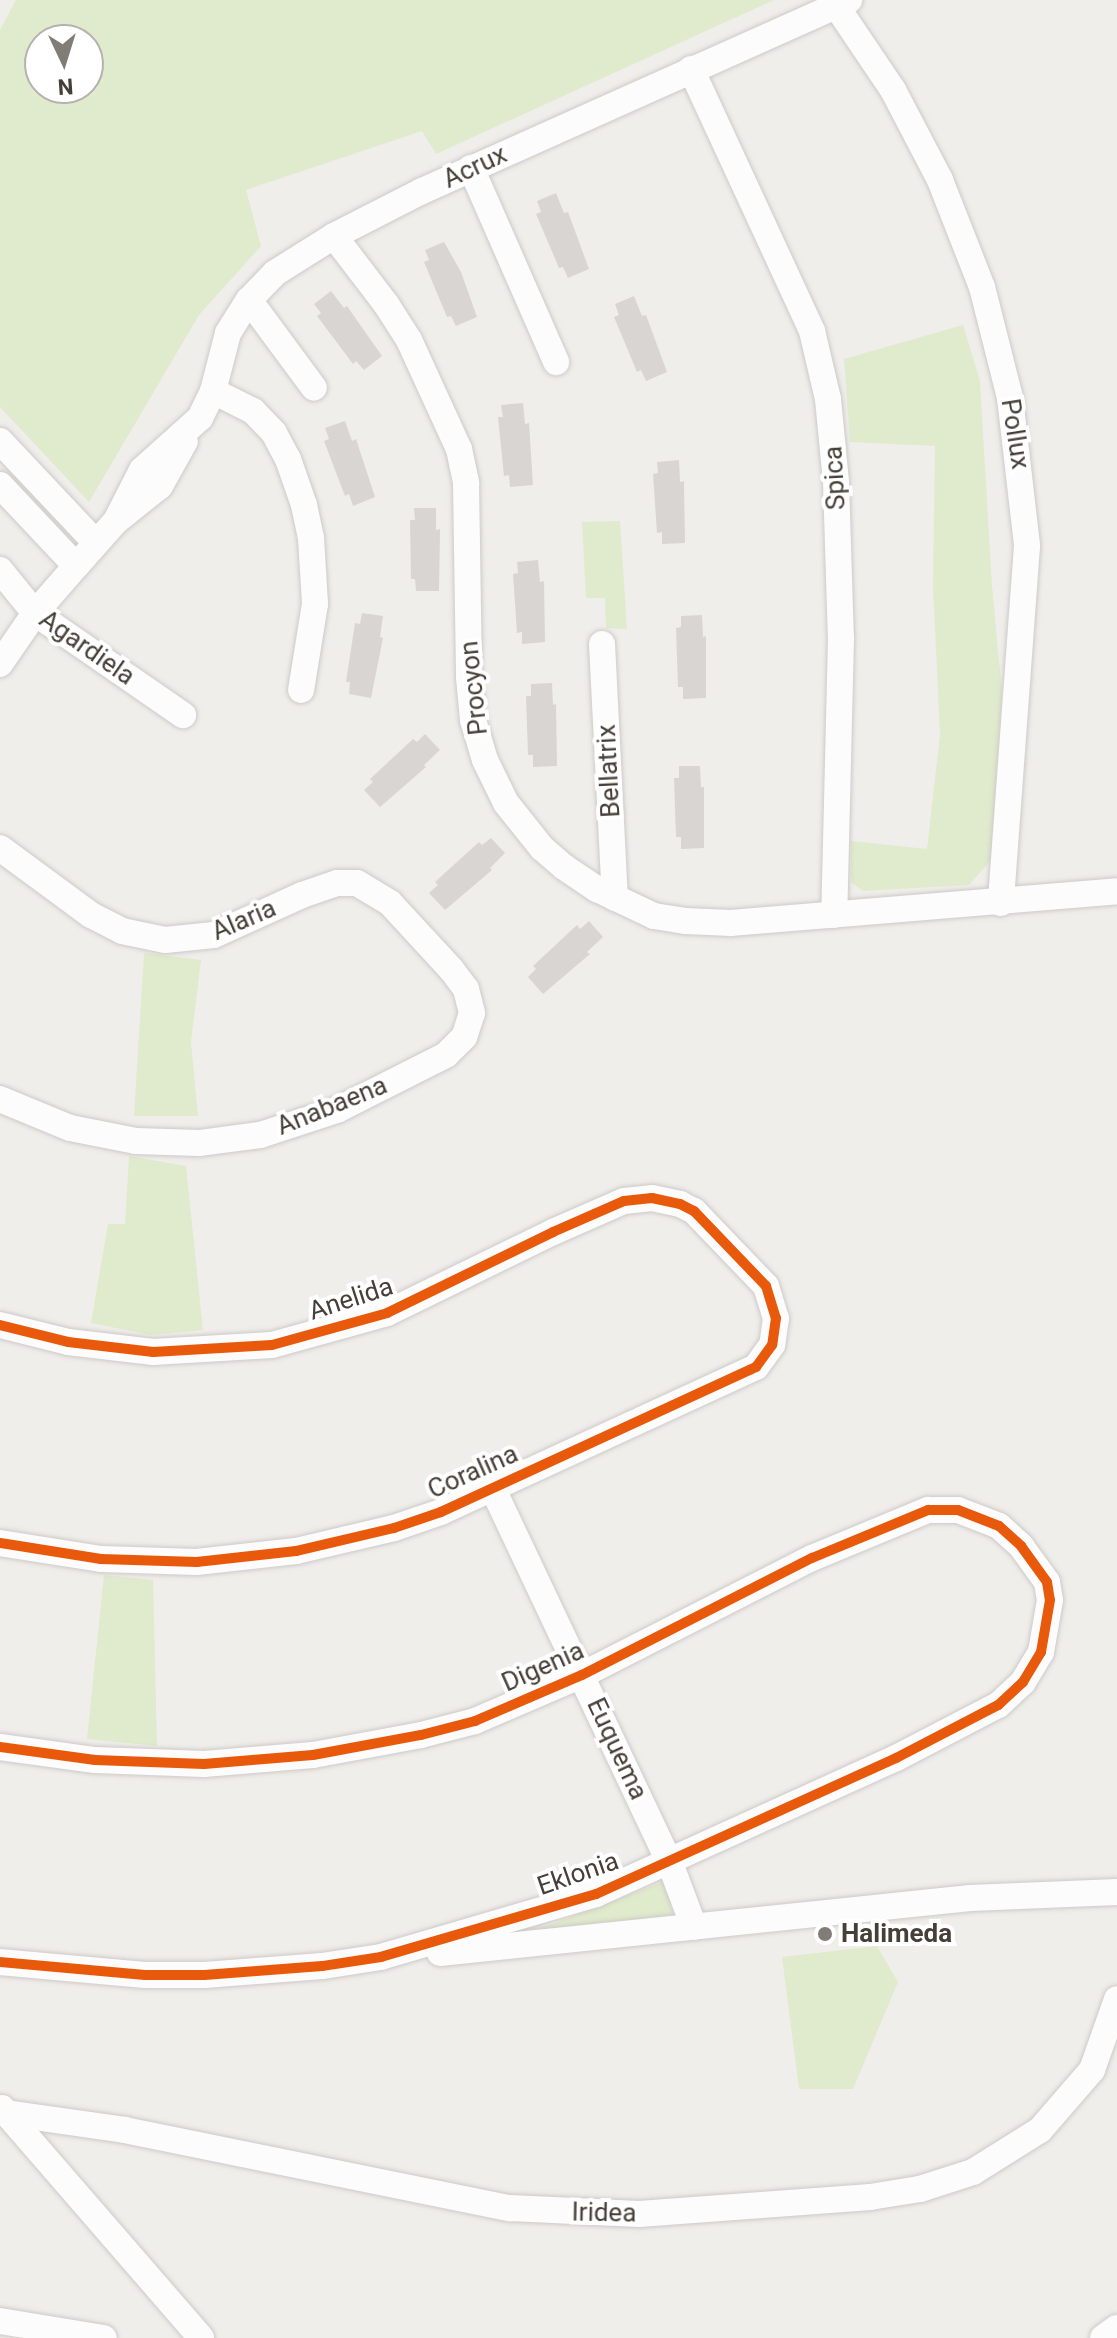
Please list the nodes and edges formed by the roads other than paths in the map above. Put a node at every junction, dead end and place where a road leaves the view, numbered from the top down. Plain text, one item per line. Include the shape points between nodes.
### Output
1 (842, 2) edge
2 (691, 69) junction
3 (471, 168) junction
4 (334, 236) junction
5 (249, 300) junction
6 (556, 362) dead end
7 (314, 388) dead end
8 (213, 391) junction
9 (0, 441) edge
10 (0, 485) edge
11 (96, 543) junction
12 (76, 566) junction
13 (0, 570) edge
14 (35, 613) junction
15 (602, 644) dead end
16 (0, 664) edge
17 (301, 690) dead end
18 (183, 715) dead end
19 (0, 848) edge
20 (366, 887) joint
21 (1117, 891) edge
22 (615, 898) junction
23 (1001, 903) junction
24 (834, 915) junction
25 (0, 1099) edge
26 (694, 1211) joint
27 (0, 1325) edge
28 (492, 1487) junction
29 (0, 1543) edge
30 (1047, 1582) joint
31 (582, 1675) junction
32 (0, 1747) edge
33 (670, 1863) junction
34 (1117, 1892) edge
35 (694, 1927) junction
36 (381, 1957) junction
37 (0, 1962) edge
38 (1117, 1999) edge
39 (3, 2109) edge
40 (0, 2321) edge
41 (1117, 2328) edge
42 (104, 2338) edge
43 (201, 2338) edge
44 (1103, 2338) edge

1 - 2 street, Acrux
1 - 23 street, Pollux via 940,180 982,287 1010,398 1027,546
2 - 3 street, Acrux
2 - 24 street, Spica via 812,331 828,399 841,638
3 - 4 street, Acrux
3 - 6 street
4 - 5 street, Acrux via 275,273
4 - 22 street, Procyon via 409,340 459,449 466,483 470,699 492,777 542,848 580,879
5 - 7 street
5 - 8 street, Acrux via 224,342
8 - 11 street, Acrux via 160,486
8 - 17 street via 253,411 274,433 304,505 315,604
9 - 11 street
10 - 12 street
11 - 12 street, Acrux
12 - 14 street, Acrux
13 - 14 street, Agardiela
14 - 16 street, Acrux
14 - 18 street, Agardiela
15 - 22 street, Bellatrix
19 - 20 street, Alaria via 91,915 122,931 165,940 214,935 337,883
20 - 25 street, Anabaena via 390,903 466,989 472,1013 469,1026 446,1055 314,1119 230,1140 169,1143 102,1136
21 - 23 street, Procyon
22 - 24 street, Procyon via 654,916 685,921
23 - 24 street, Procyon
26 - 27 street, Anelida via 652,1198 624,1201 387,1313 272,1345 139,1351 68,1342
26 - 28 street, Coralina via 771,1296 775,1331 765,1357 756,1367
28 - 29 street, Coralina via 394,1528 247,1558 116,1560
28 - 31 street, Euquema
30 - 31 street, Digenia via 999,1526 958,1510 928,1510 812,1558
30 - 33 street, Eklonia via 1050,1619 1041,1652 1023,1682 998,1705
31 - 32 street, Digenia via 475,1721 313,1755 149,1763
31 - 33 street, Euquema
33 - 35 street, Euquema
33 - 36 street, Eklonia via 596,1894
34 - 35 street via 970,1898
35 - 36 street
36 - 37 street, Eklonia via 204,1975 85,1972
38 - 39 street, Iridea via 1092,2070 1040,2130 973,2172 920,2189 870,2197 639,2214 510,2208
39 - 43 street
40 - 42 street
41 - 44 street

